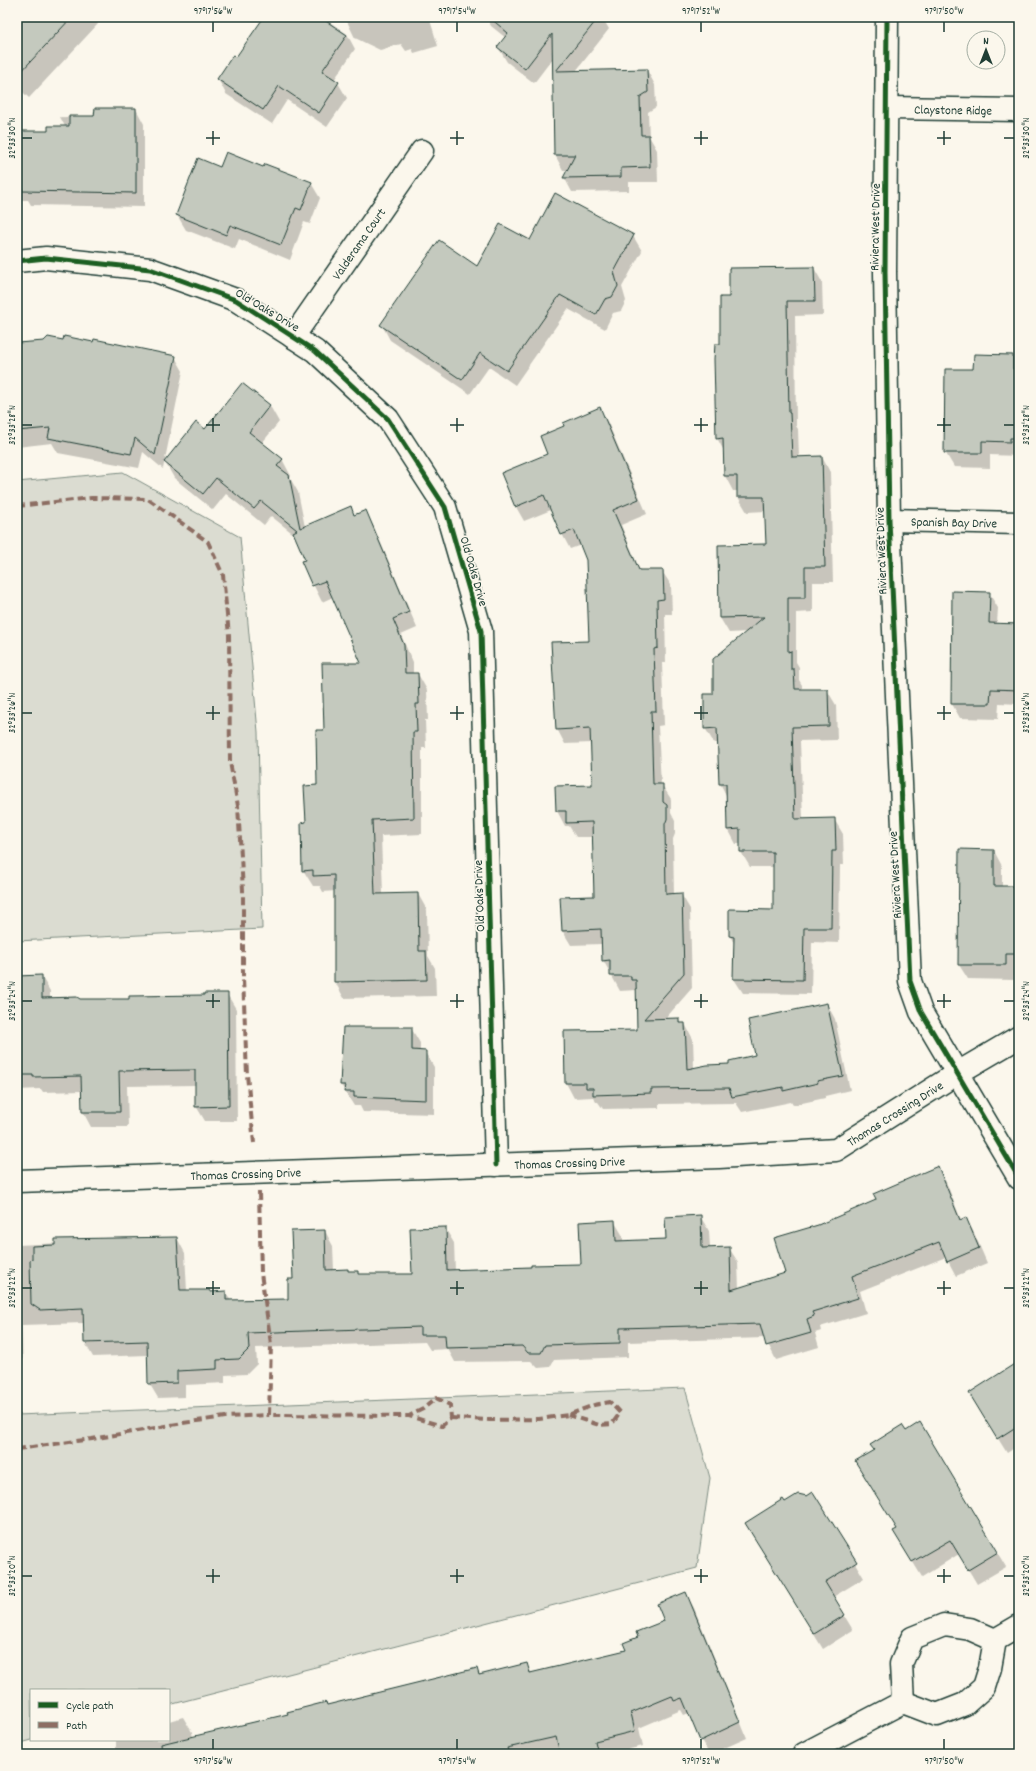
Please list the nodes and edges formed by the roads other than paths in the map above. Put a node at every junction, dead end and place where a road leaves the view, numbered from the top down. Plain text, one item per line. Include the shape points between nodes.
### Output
1 (887, 17) edge
2 (886, 108) junction
3 (1019, 110) edge
4 (422, 151) dead end
5 (17, 261) edge
6 (293, 337) junction
7 (889, 520) junction
8 (1019, 523) edge
9 (1019, 1037) edge
10 (956, 1074) junction
11 (496, 1165) junction
12 (1019, 1178) edge
13 (17, 1181) edge
14 (1019, 1626) edge
15 (995, 1640) junction
16 (903, 1702) junction
17 (804, 1754) edge

1 - 2 street, Riviera West Drive
2 - 3 street, Claystone Ridge
2 - 7 street, Riviera West Drive via 885,272
4 - 6 street, Valderama Court
5 - 6 street, Old Oaks Drive via 46,258 150,269 236,300
6 - 11 street, Old Oaks Drive via 316,351 388,419 445,507 481,631
7 - 8 street, Spanish Bay Drive
7 - 10 street, Riviera West Drive via 910,981 921,1012
9 - 10 street, Thomas Crossing Drive
10 - 11 street, Thomas Crossing Drive via 836,1150
10 - 12 street, Riviera West Drive
11 - 13 street, Thomas Crossing Drive
14 - 15 street
15 - 16 street via 984,1687 966,1704 937,1715
15 - 16 street via 970,1629 944,1625 912,1638 901,1664
16 - 17 street

